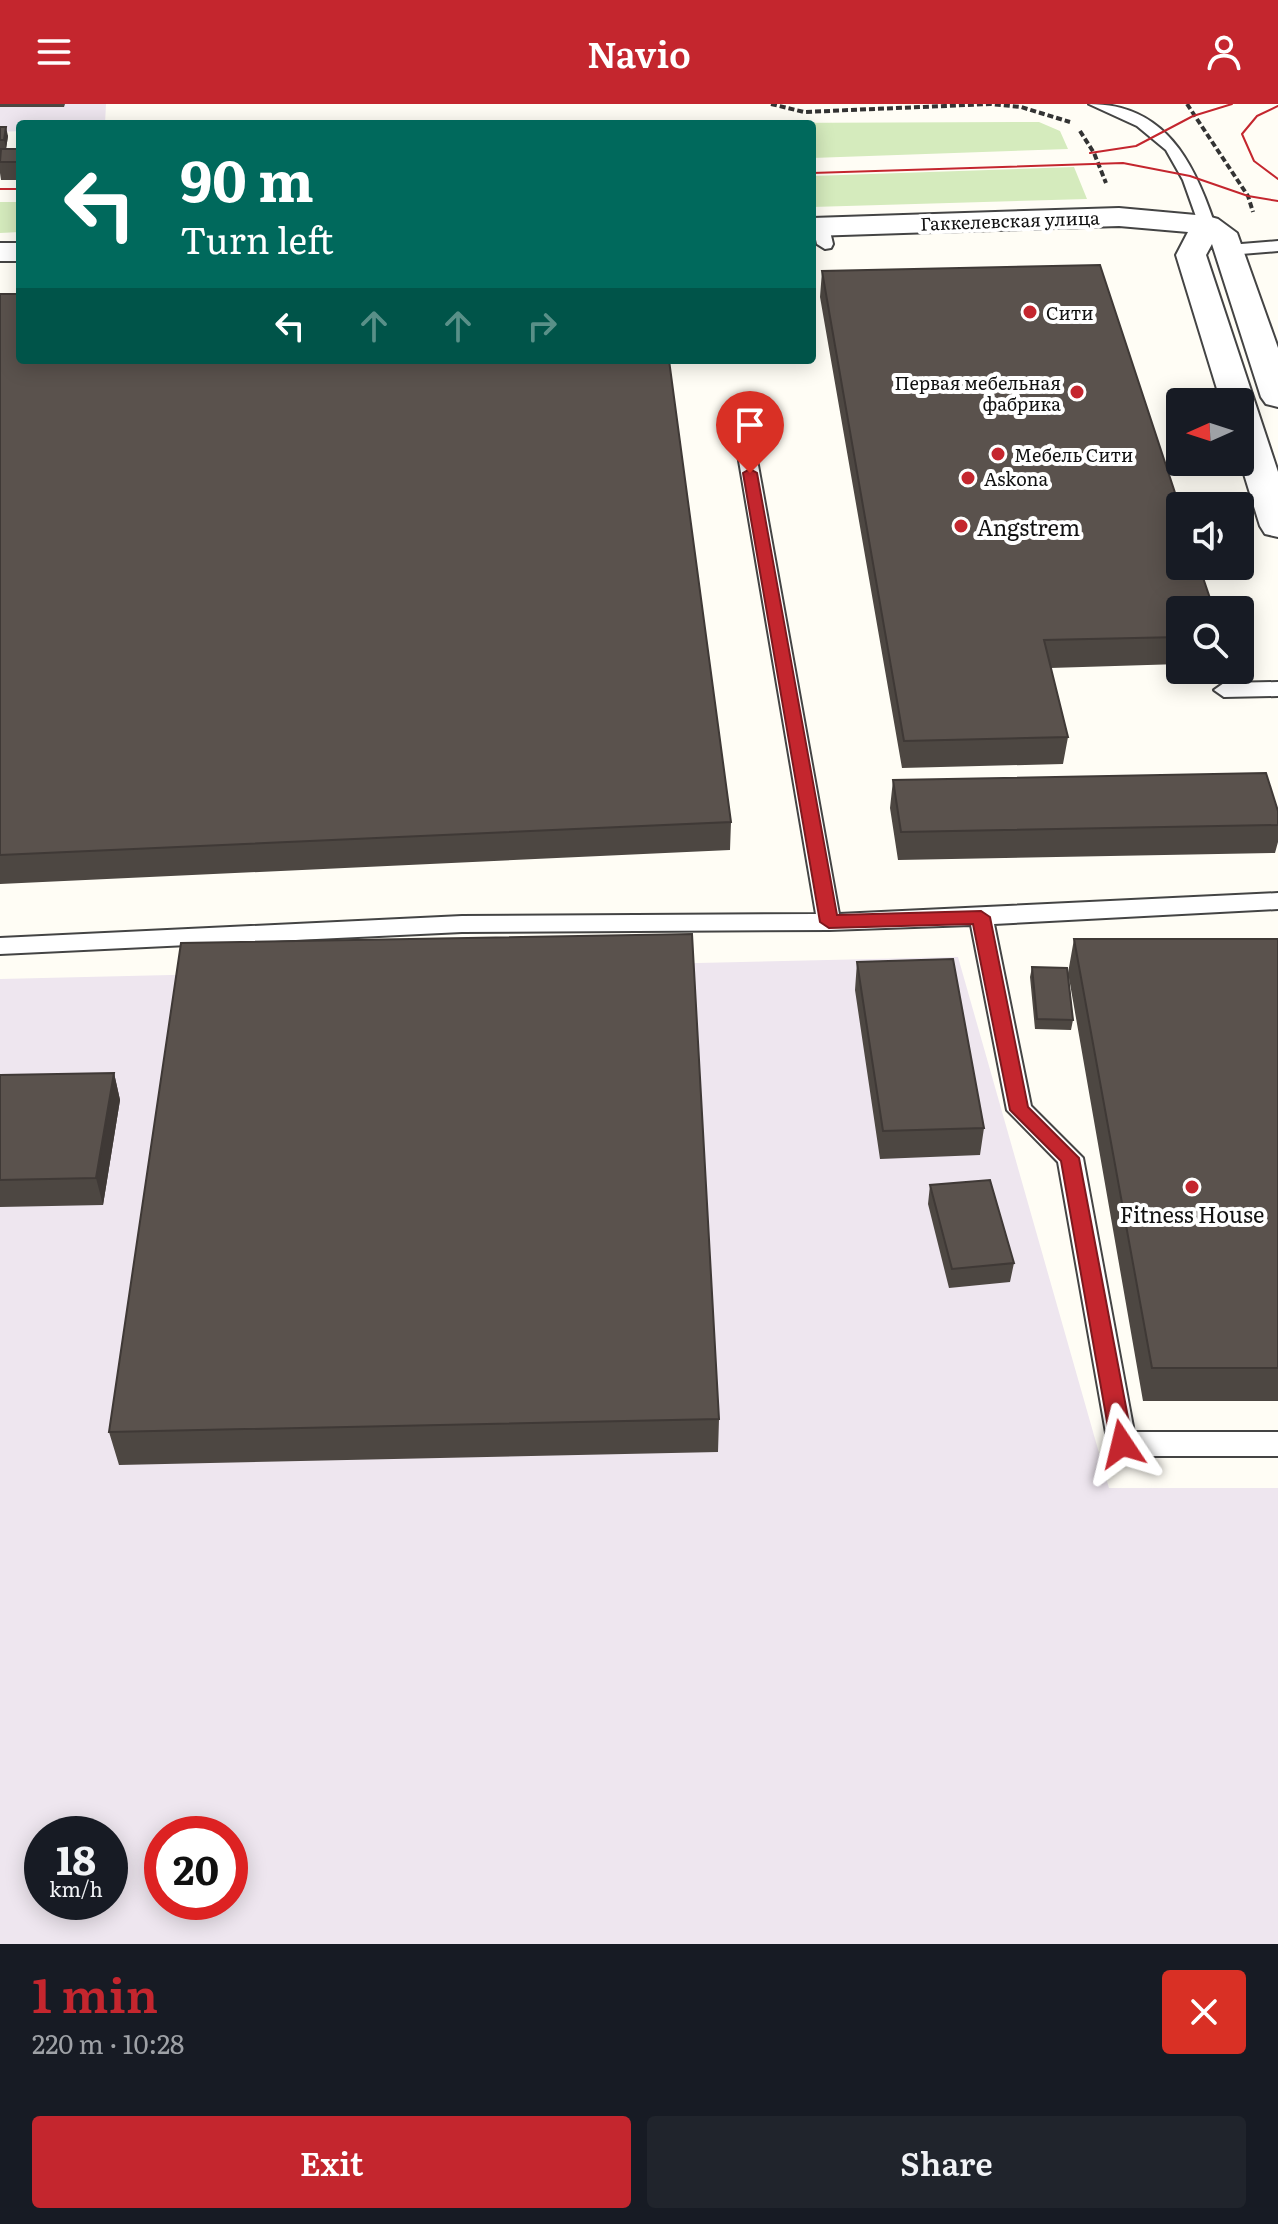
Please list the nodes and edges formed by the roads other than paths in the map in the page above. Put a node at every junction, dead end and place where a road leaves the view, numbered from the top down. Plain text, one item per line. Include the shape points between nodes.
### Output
1 (1097, 104) edge
2 (1207, 225) junction
3 (820, 232) edge
4 (1271, 246) edge
5 (1229, 250) junction
6 (1234, 388) edge
7 (1278, 397) edge
8 (745, 443) dead end
9 (1254, 446) edge
10 (1275, 505) edge
11 (1278, 689) edge
12 (1224, 690) dead end
13 (1278, 901) edge
14 (981, 917) junction
15 (829, 922) junction
16 (0, 946) edge
17 (1278, 1444) edge

1 - 2 lane via 1162,135 1181,157
2 - 3 street, Гаккелевская улица via 1119,217
2 - 5 street via 1226,239
2 - 6 street via 1191,255
4 - 5 lane
5 - 7 street
8 - 15 lane
9 - 10 street
11 - 12 lane
13 - 14 lane
14 - 15 lane
14 - 17 lane via 1019,1110 1070,1158 1122,1444
15 - 16 lane via 462,924

